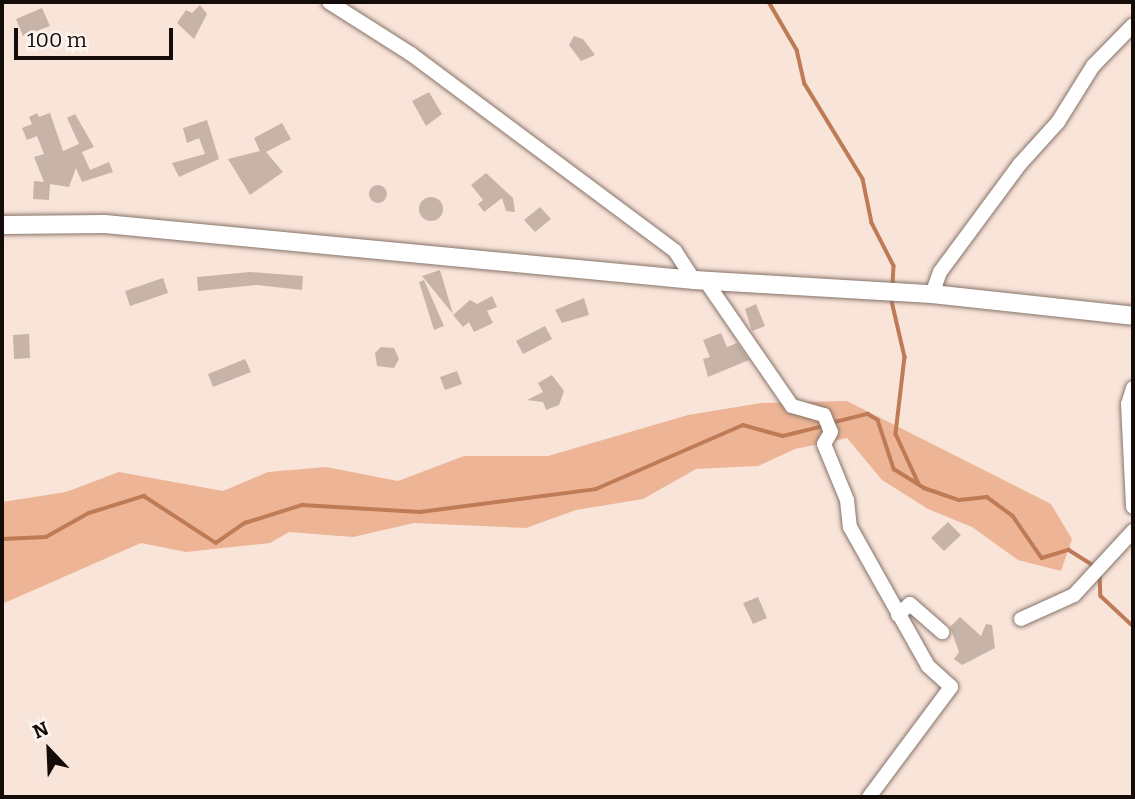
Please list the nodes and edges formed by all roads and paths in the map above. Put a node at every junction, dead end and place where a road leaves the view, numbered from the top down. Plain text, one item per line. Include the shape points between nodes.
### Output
1 (329, 2) edge
2 (1133, 25) edge
3 (2, 225) edge
4 (700, 280) junction
5 (932, 294) junction
6 (1133, 316) edge
7 (1133, 388) edge
8 (1133, 507) edge
9 (1133, 531) edge
10 (898, 615) junction
11 (1021, 619) dead end
12 (942, 632) dead end
13 (869, 797) edge

1 - 4 street via 411,54 675,251
2 - 5 street via 1093,66 1058,122 1020,164 940,272
3 - 4 main road via 105,223
4 - 5 main road
4 - 10 street via 792,407 824,415 831,432 824,444 834,479 847,500 850,527
5 - 6 main road
7 - 8 street via 1128,404
9 - 11 street via 1074,595
10 - 12 street via 910,604
10 - 13 street via 928,666 951,687

